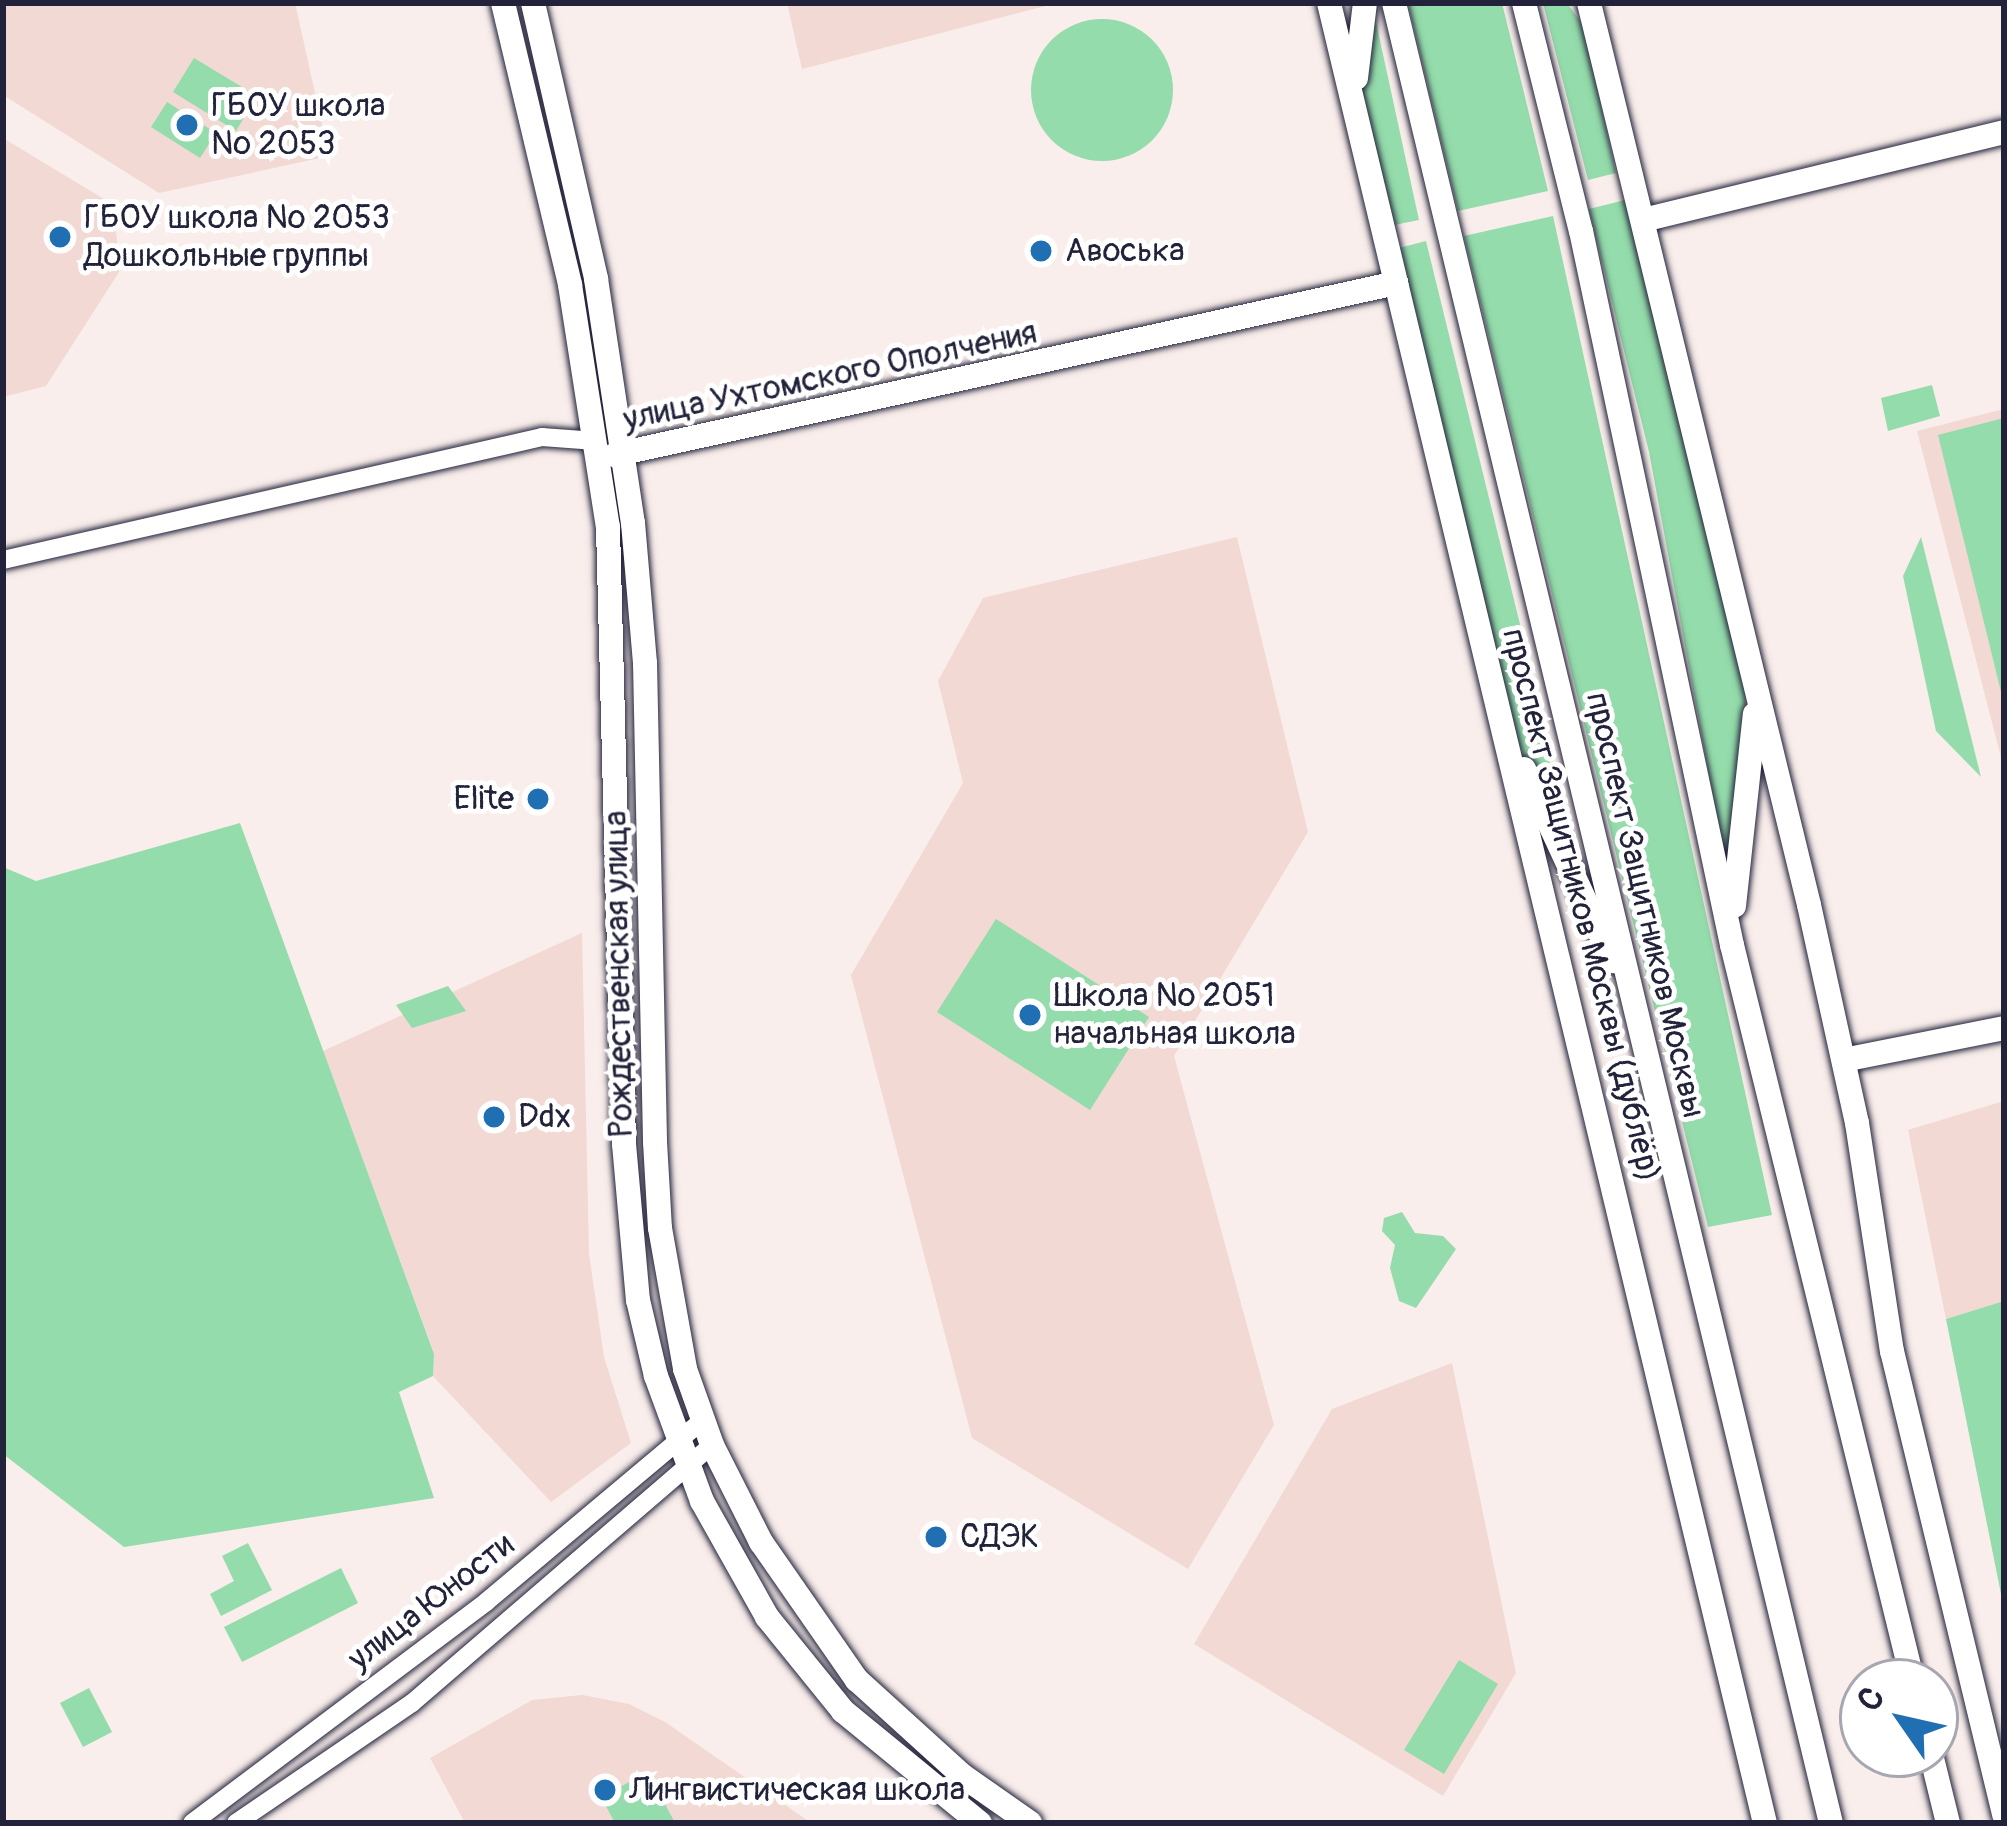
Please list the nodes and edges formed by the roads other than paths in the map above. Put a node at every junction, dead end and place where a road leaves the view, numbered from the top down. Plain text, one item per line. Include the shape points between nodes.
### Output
1 (503, 3) edge
2 (533, 3) edge
3 (1329, 3) edge
4 (1365, 3) edge
5 (1394, 3) edge
6 (1524, 3) edge
7 (1578, 3) edge
8 (1592, 14) edge
9 (1354, 98) junction
10 (2004, 132) edge
11 (1643, 220) junction
12 (1396, 283) junction
13 (596, 441) junction
14 (625, 456) junction
15 (3, 560) edge
16 (1756, 694) junction
17 (1505, 729) junction
18 (1732, 945) junction
19 (1638, 1016) junction
20 (2004, 1028) edge
21 (1844, 1060) junction
22 (703, 1420) junction
23 (677, 1441) junction
24 (712, 1445) junction
25 (687, 1466) junction
26 (1907, 1658) edge
27 (388, 1672) junction
28 (412, 1703) junction
29 (1937, 1778) edge
30 (2004, 1815) edge
31 (192, 1823) edge
32 (236, 1823) edge
33 (980, 1823) edge
34 (1030, 1823) edge
35 (1766, 1823) edge
36 (1832, 1823) edge
37 (1948, 1823) edge

1 - 13 street, Рождественская улица via 570,285
2 - 14 street, Рождественская улица via 596,279
3 - 9 street, проспект Защитников Москвы (дублёр)
4 - 9 street
5 - 19 street, проспект Защитников Москвы
6 - 18 street via 1581,231
7 - 8 street
8 - 11 street
9 - 12 street, проспект Защитников Москвы (дублёр)
10 - 11 street
11 - 16 street
12 - 14 street, улица Ухтомского Ополчения
12 - 17 street, проспект Защитников Москвы (дублёр)
13 - 14 street, улица Ухтомского Ополчения
13 - 15 street, улица Ухтомского Ополчения via 542,437
13 - 23 street, Рождественская улица via 616,662 629,1220 638,1300
14 - 22 street, Рождественская улица via 644,663 660,1228
16 - 18 street
16 - 21 street
17 - 19 street
17 - 35 street, проспект Защитников Москвы (дублёр)
18 - 26 street
19 - 36 street, проспект Защитников Москвы
20 - 21 street
21 - 30 street via 1892,1352
22 - 23 street, улица Юности
22 - 24 street, Рождественская улица
23 - 25 street, Рождественская улица
23 - 27 street, улица Юности via 486,1602
24 - 25 street, улица Юности
24 - 34 street, Рождественская улица via 796,1599 857,1681 963,1777
25 - 28 street, улица Юности
25 - 33 street, Рождественская улица via 767,1617 831,1699
27 - 28 street via 418,1671 421,1692
27 - 31 street, улица Юности
28 - 32 street, улица Юности
29 - 37 street

